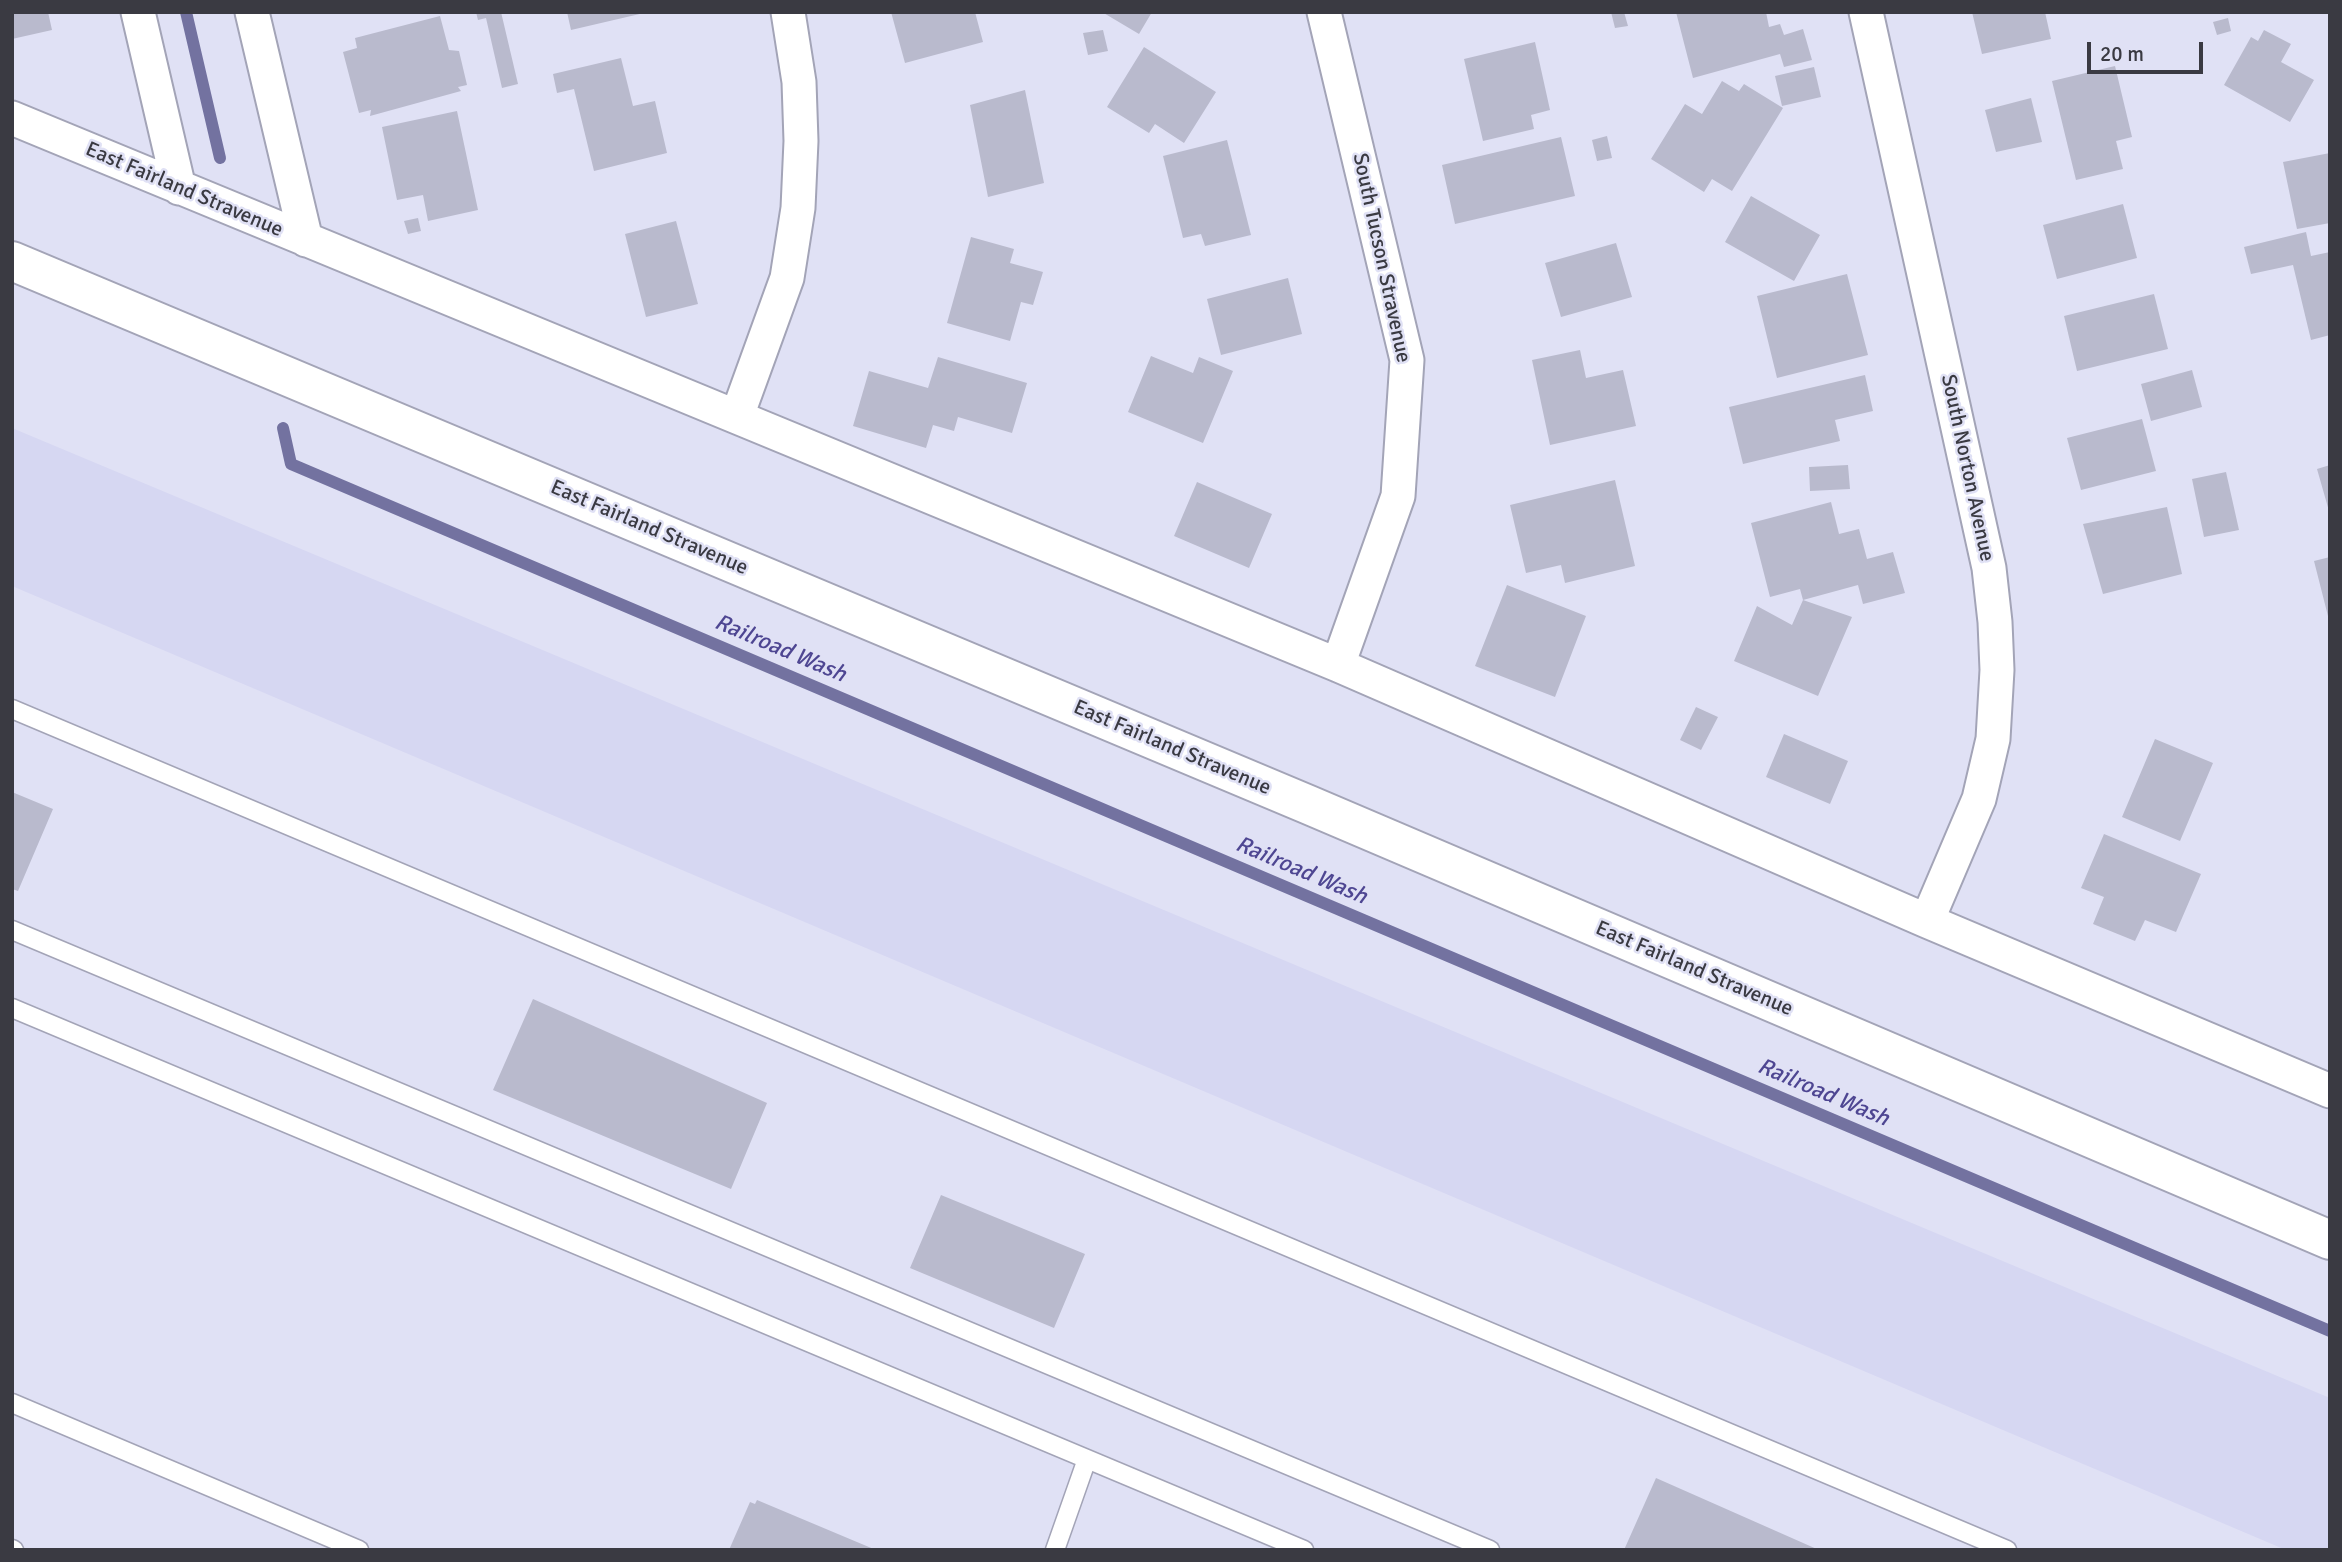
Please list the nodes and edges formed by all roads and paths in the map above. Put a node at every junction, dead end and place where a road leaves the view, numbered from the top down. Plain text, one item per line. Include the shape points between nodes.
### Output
1 (138, 12) edge
2 (252, 12) edge
3 (788, 12) edge
4 (1324, 12) edge
5 (1866, 12) edge
6 (12, 118) edge
7 (179, 188) junction
8 (306, 240) junction
9 (12, 261) edge
10 (737, 415) junction
11 (1338, 665) junction
12 (12, 709) edge
13 (1927, 921) junction
14 (12, 930) edge
15 (12, 1008) edge
16 (2330, 1091) edge
17 (2330, 1240) edge
18 (12, 1403) edge
19 (1087, 1459) junction
20 (359, 1550) edge
21 (1055, 1550) edge
22 (1304, 1550) edge
23 (1490, 1550) edge
24 (2007, 1550) edge

1 - 7 street
2 - 8 street
3 - 10 street via 799,82 799,208 787,278
4 - 11 street, South Tucson Stravenue via 1407,360 1398,496
5 - 13 street, South Norton Avenue via 1989,568 1995,622 1993,739 1979,799
6 - 7 street, East Fairland Stravenue
7 - 8 street, East Fairland Stravenue
8 - 10 street, East Fairland Stravenue
9 - 17 street, East Fairland Stravenue
10 - 11 street, East Fairland Stravenue
11 - 13 street, East Fairland Stravenue
12 - 24 lane
13 - 16 street, East Fairland Stravenue
14 - 23 lane
15 - 19 lane
18 - 20 lane
19 - 21 lane
19 - 22 lane

